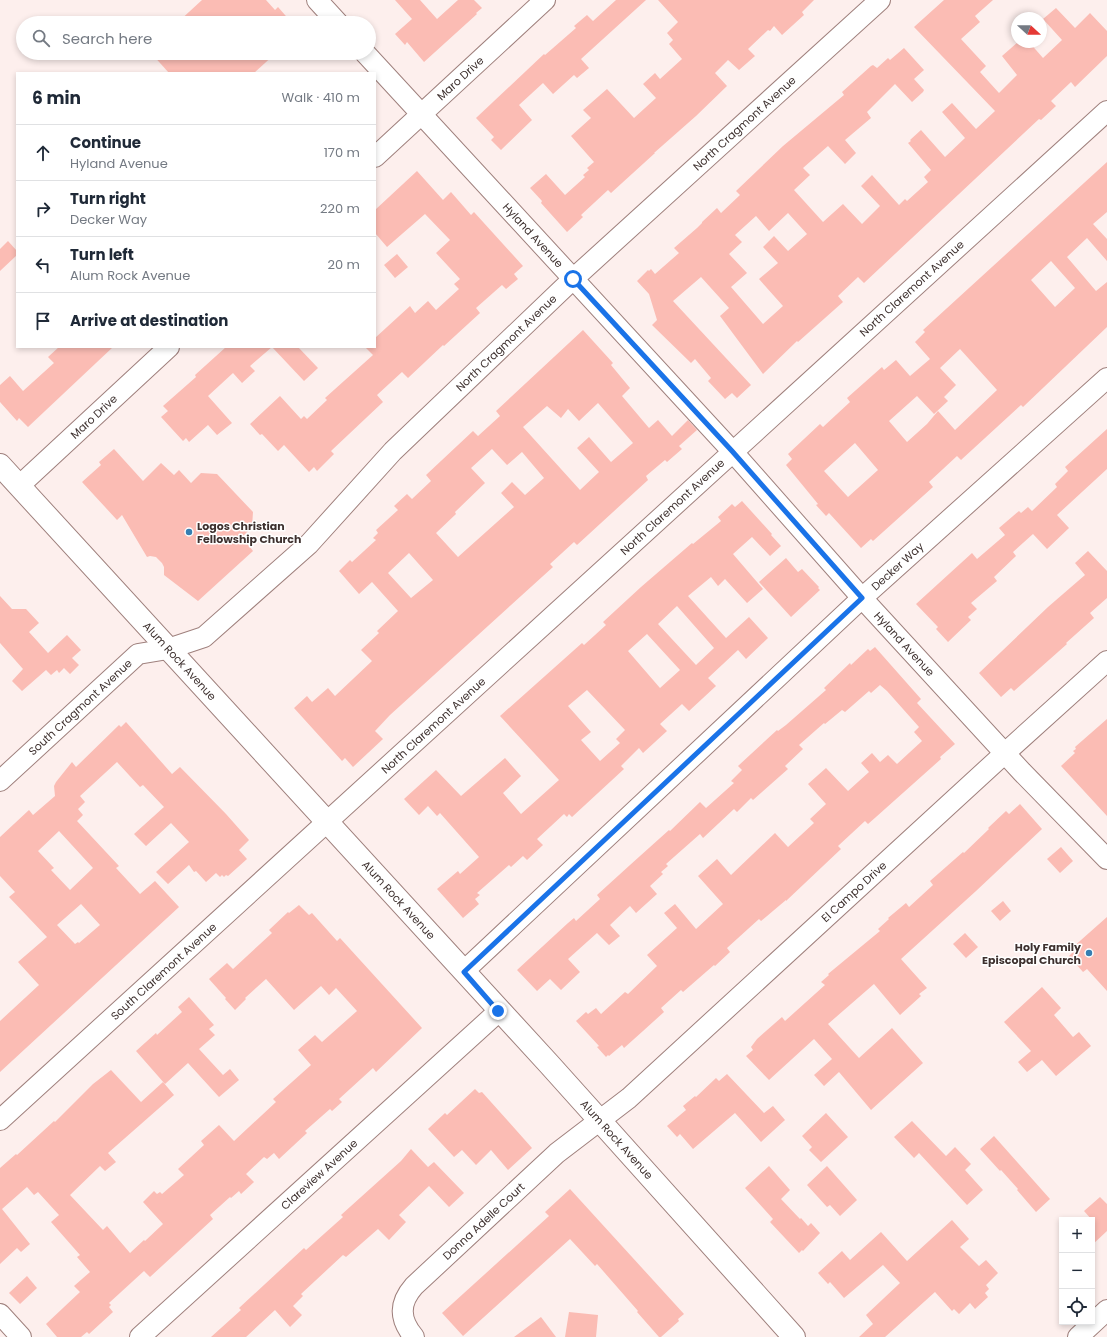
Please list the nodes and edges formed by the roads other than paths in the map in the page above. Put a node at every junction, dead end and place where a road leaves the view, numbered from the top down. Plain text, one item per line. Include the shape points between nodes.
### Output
1 (317, 0) edge
2 (545, 0) edge
3 (880, 0) edge
4 (332, 16) edge
5 (371, 60) edge
6 (1107, 110) edge
7 (421, 114) junction
8 (376, 156) edge
9 (573, 279) junction
10 (168, 348) edge
11 (1107, 378) edge
12 (732, 451) junction
13 (0, 465) edge
14 (19, 486) junction
15 (862, 598) junction
16 (168, 649) junction
17 (1107, 661) edge
18 (1005, 753) junction
19 (0, 781) edge
20 (327, 823) junction
21 (1107, 859) edge
22 (464, 972) junction
23 (498, 1011) junction
24 (0, 1120) edge
25 (600, 1121) junction
26 (1107, 1310) edge
27 (0, 1314) edge
28 (21, 1337) edge
29 (140, 1337) edge
30 (414, 1337) edge
31 (794, 1337) edge
32 (1078, 1337) edge

1 - 4 street
2 - 7 street, Maro Drive
3 - 9 street, North Cragmont Avenue
5 - 7 street, Hyland Avenue
6 - 12 street, North Claremont Avenue
7 - 8 street, Maro Drive
7 - 9 street, Hyland Avenue
9 - 12 street, Hyland Avenue
9 - 16 street, North Cragmont Avenue via 393,451 308,544 202,638
10 - 14 street, Maro Drive
11 - 15 street, Decker Way
12 - 15 street, Hyland Avenue
12 - 20 street, North Claremont Avenue
13 - 14 main road, Alum Rock Avenue
14 - 16 main road, Alum Rock Avenue
15 - 18 street, Hyland Avenue
15 - 22 street, Decker Way
16 - 19 street, South Cragmont Avenue via 138,654
16 - 20 main road, Alum Rock Avenue
17 - 18 street, El Campo Drive
18 - 21 street, Hyland Avenue
18 - 25 street, El Campo Drive via 629,1098
20 - 22 main road, Alum Rock Avenue
20 - 24 street, South Claremont Avenue
22 - 23 main road, Alum Rock Avenue
23 - 25 main road, Alum Rock Avenue
23 - 29 street, Clareview Avenue
25 - 30 street, Donna Adelle Court via 557,1153 407,1294 402,1316
25 - 31 main road, Alum Rock Avenue
26 - 32 street
27 - 28 street

